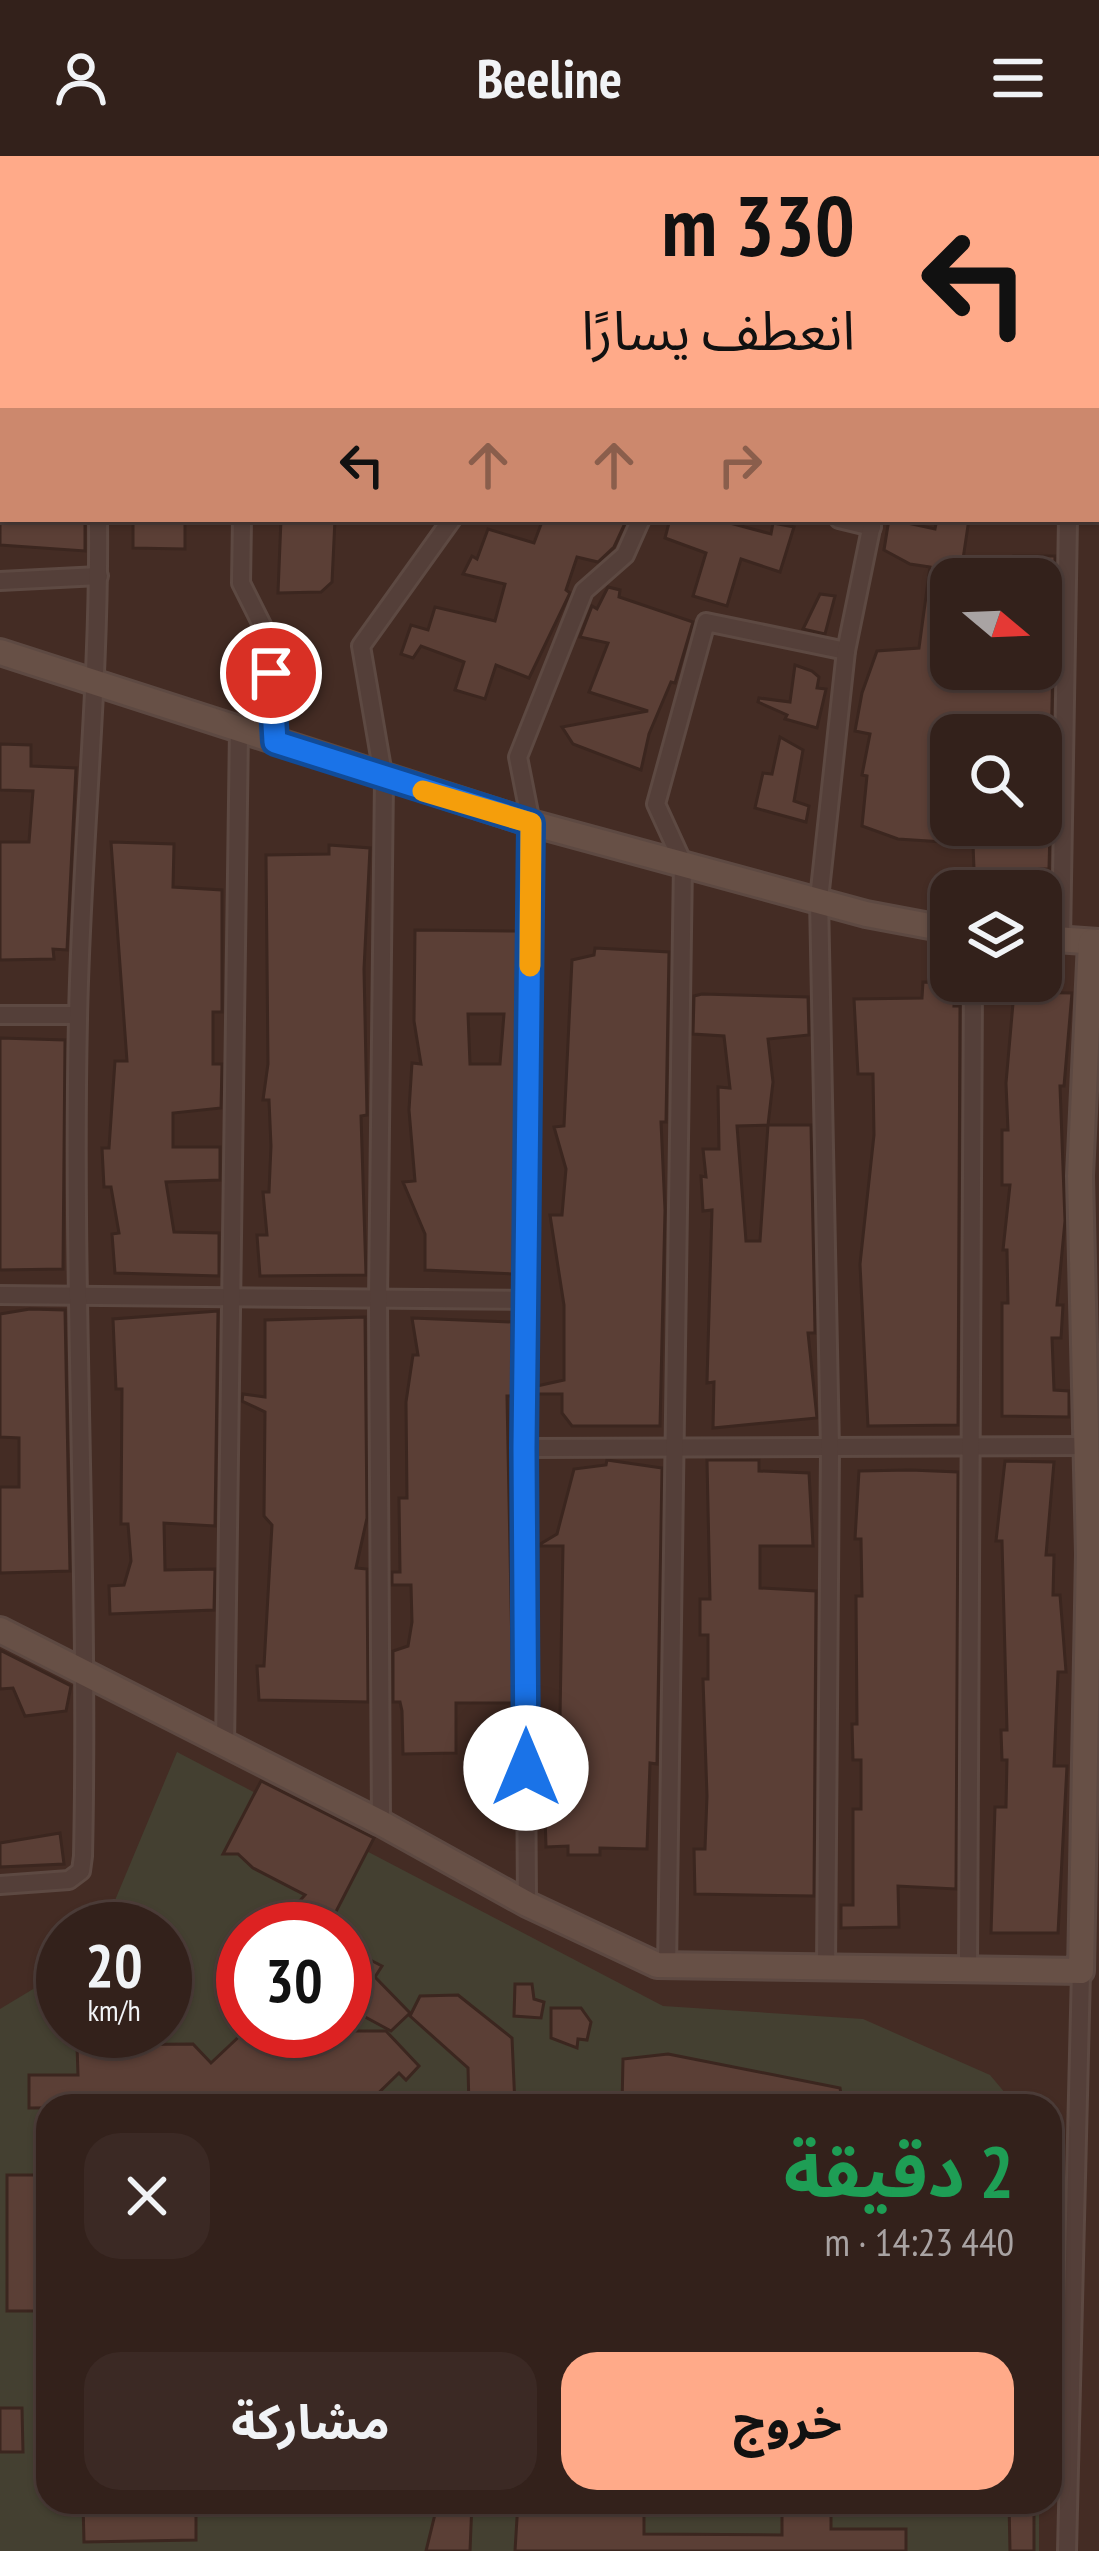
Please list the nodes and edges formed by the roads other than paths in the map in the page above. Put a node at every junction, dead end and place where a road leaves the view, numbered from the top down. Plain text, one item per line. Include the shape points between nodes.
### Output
1 (98, 522) edge
2 (242, 522) edge
3 (450, 522) edge
4 (640, 522) edge
5 (1068, 522) edge
6 (873, 523) edge
7 (99, 576) junction
8 (0, 581) edge
9 (846, 651) junction
10 (0, 652) edge
11 (97, 686) junction
12 (239, 729) junction
13 (275, 742) junction
14 (384, 779) junction
15 (531, 823) junction
16 (683, 862) junction
17 (1054, 870) edge
18 (819, 899) junction
19 (930, 927) edge
20 (1062, 940) edge
21 (1095, 942) edge
22 (973, 1002) edge
23 (0, 1015) edge
24 (77, 1015) junction
25 (1089, 1175) edge
26 (1090, 1273) edge
27 (0, 1295) edge
28 (76, 1297) junction
29 (231, 1297) junction
30 (526, 1300) junction
31 (378, 1301) junction
32 (1088, 1446) junction
33 (968, 1447) junction
34 (524, 1448) junction
35 (674, 1449) junction
36 (830, 1449) junction
37 (1094, 1554) edge
38 (0, 1630) edge
39 (87, 1673) junction
40 (225, 1746) junction
41 (380, 1823) junction
42 (0, 1885) edge
43 (527, 1904) junction
44 (667, 1968) junction
45 (826, 1969) junction
46 (968, 1970) junction
47 (1081, 1971) junction
48 (1067, 2551) edge

1 - 7 street
2 - 13 street via 241,583 269,639
3 - 14 street via 361,646
4 - 15 street via 625,555 584,591 518,757
5 - 17 street
6 - 9 street
7 - 8 street
7 - 11 street
9 - 16 street via 714,622 701,628 656,804
9 - 18 street
10 - 11 street
11 - 12 street
11 - 24 street
12 - 13 street
12 - 29 street
13 - 14 street
14 - 15 street
14 - 31 street
15 - 16 street
15 - 30 street
16 - 18 street
16 - 35 street
18 - 19 street
18 - 36 street
20 - 21 street
21 - 25 street
22 - 33 street
23 - 24 street
24 - 28 street
25 - 26 street
26 - 32 street
27 - 28 street
28 - 29 street
28 - 39 street
29 - 31 street
29 - 40 street
30 - 31 street
30 - 34 street
31 - 41 street
32 - 33 street
32 - 37 street
33 - 36 street
33 - 46 street
34 - 35 street
34 - 43 street
35 - 36 street
35 - 44 street
36 - 45 street
37 - 47 street
38 - 39 street
39 - 40 street
39 - 42 street via 81,1871 69,1880
40 - 41 street
41 - 43 street
43 - 44 street
44 - 45 street
45 - 46 street
46 - 47 street
47 - 48 street

